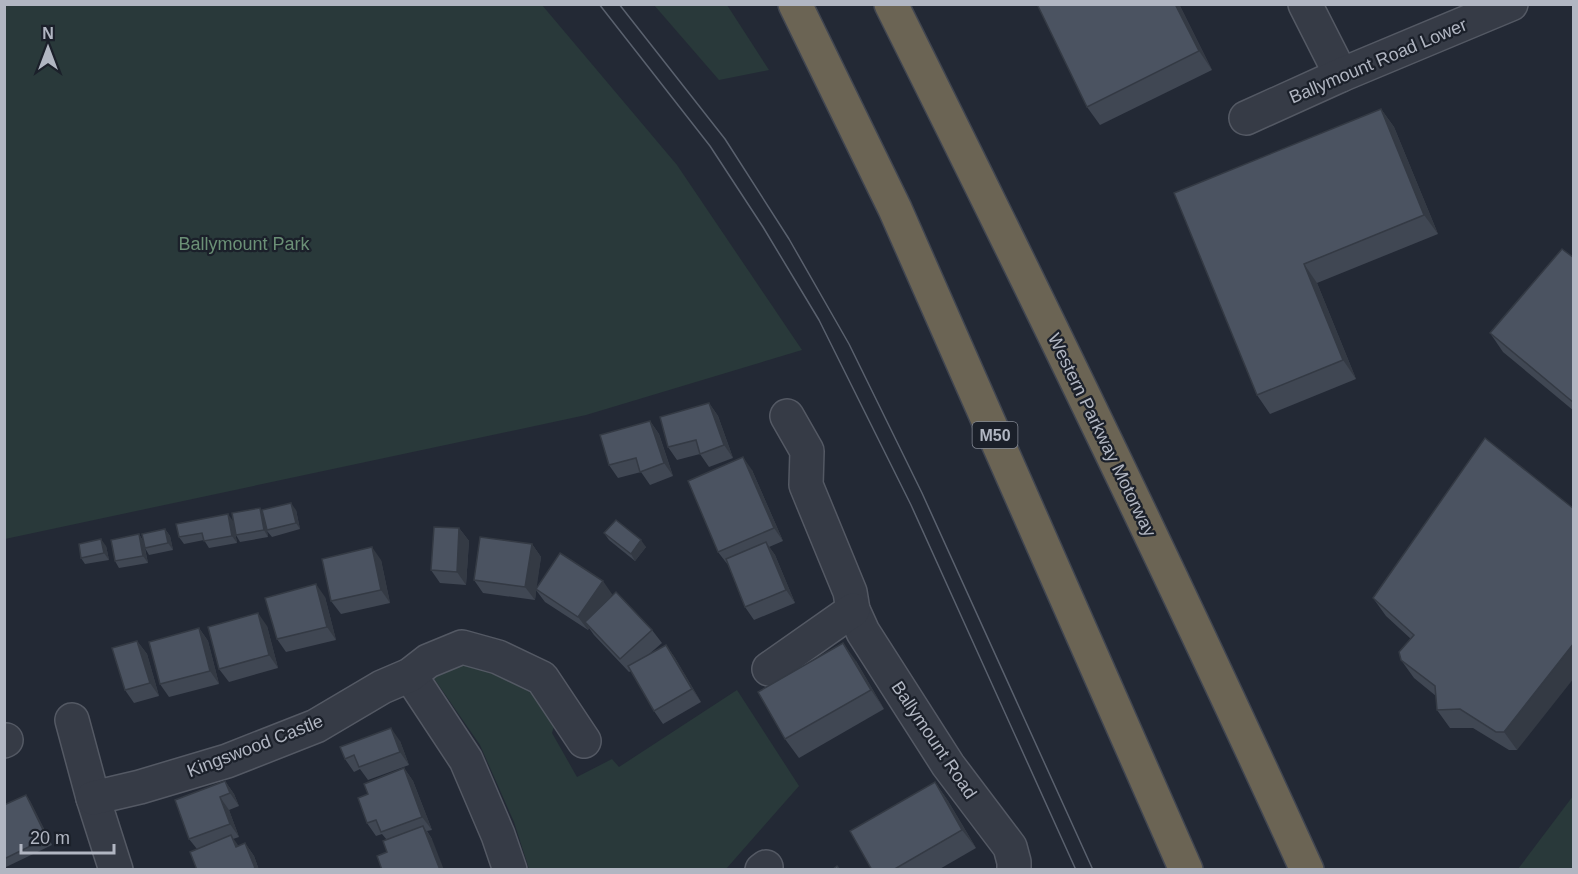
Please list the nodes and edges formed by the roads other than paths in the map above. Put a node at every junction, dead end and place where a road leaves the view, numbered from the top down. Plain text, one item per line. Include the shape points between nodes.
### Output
1 (795, 4) edge
2 (891, 4) edge
3 (1305, 4) edge
4 (1511, 4) edge
5 (1341, 75) junction
6 (1246, 118) dead end
7 (787, 416) dead end
8 (853, 610) junction
9 (769, 669) dead end
10 (410, 675) junction
11 (72, 720) dead end
12 (585, 741) dead end
13 (93, 798) junction
14 (116, 870) edge
15 (510, 870) edge
16 (1014, 870) edge
17 (1186, 870) edge
18 (1306, 870) edge

1 - 17 highway, M50 via 895,209
2 - 18 highway, Western Parkway Motorway via 1008,237
3 - 5 street
4 - 5 street, Ballymount Road Lower
5 - 6 street, Ballymount Road Lower
7 - 8 street, Ballymount Road via 807,451 806,485 850,592
8 - 9 street
8 - 16 street, Ballymount Road via 948,765 1010,847
10 - 12 street, Kingswood Castle via 428,661 462,647 498,657 542,678
10 - 13 street, Kingswood Castle via 316,726 227,761
10 - 15 street via 466,760
11 - 13 street
13 - 14 street

